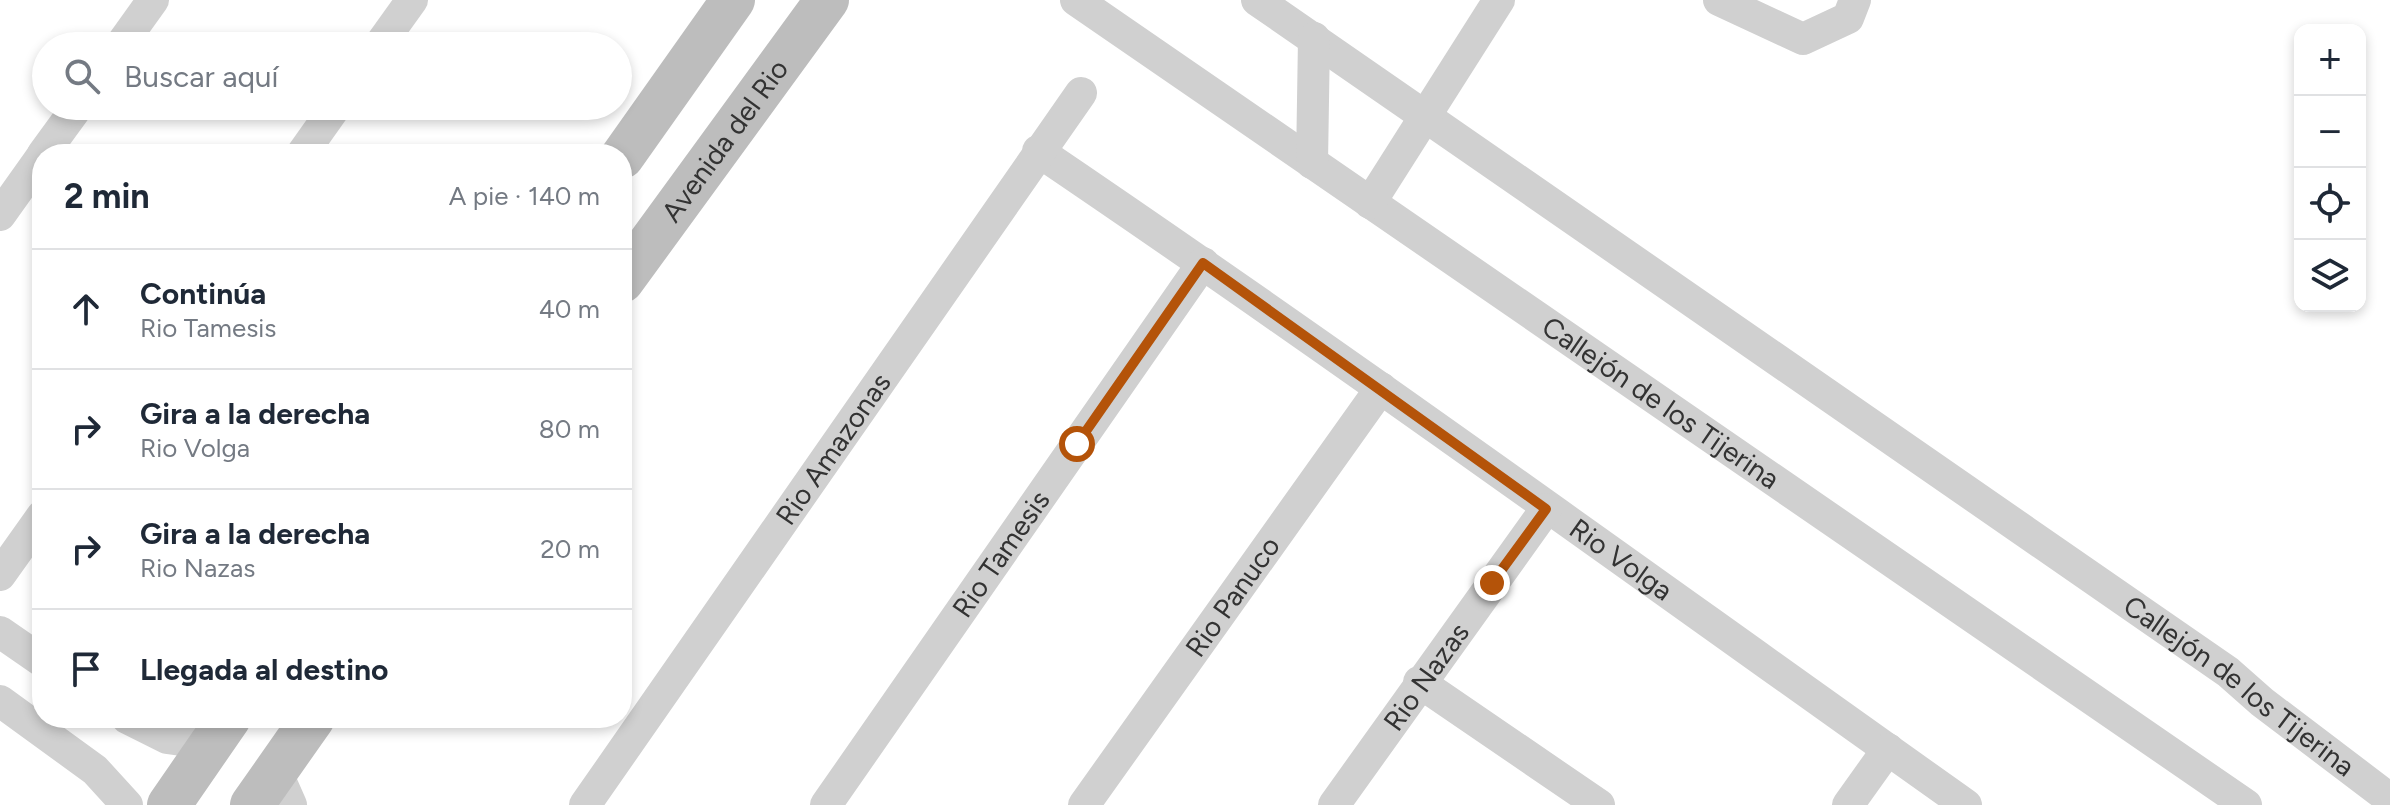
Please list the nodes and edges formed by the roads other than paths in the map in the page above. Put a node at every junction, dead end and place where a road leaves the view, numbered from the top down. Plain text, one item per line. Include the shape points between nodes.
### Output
1 (153, 0) edge
2 (412, 0) edge
3 (733, 0) edge
4 (827, 0) edge
5 (1076, 0) edge
6 (1257, 0) edge
7 (1499, 0) edge
8 (1719, 0) edge
9 (1855, 0) edge
10 (130, 32) edge
11 (389, 32) edge
12 (1314, 38) junction
13 (1081, 93) dead end
14 (1426, 115) junction
15 (68, 120) edge
16 (326, 120) edge
17 (51, 144) edge
18 (309, 144) edge
19 (631, 144) edge
20 (1038, 151) junction
21 (1312, 163) junction
22 (32, 170) edge
23 (1370, 203) junction
24 (0, 215) edge
25 (1203, 263) junction
26 (632, 267) edge
27 (1381, 388) junction
28 (1546, 509) junction
29 (32, 530) edge
30 (0, 575) edge
31 (0, 632) edge
32 (32, 654) edge
33 (1419, 682) junction
34 (0, 701) edge
35 (32, 724) edge
36 (37, 728) edge
37 (147, 728) edge
38 (308, 728) edge
39 (220, 731) edge
40 (1888, 749) junction
41 (273, 794) edge
42 (2390, 799) edge
43 (127, 805) edge
44 (169, 805) edge
45 (585, 805) edge
46 (826, 805) edge
47 (1084, 805) edge
48 (1334, 805) edge
49 (1599, 805) edge
50 (1848, 805) edge
51 (1966, 805) edge
52 (2246, 805) edge

1 - 10 street
2 - 11 street
3 - 19 street
4 - 26 street, Avenida del Rio
5 - 21 street, Callejón de los Tijerina
6 - 12 street, Callejón de los Tijerina
7 - 14 street
8 - 9 street via 1803,39 1848,18
12 - 14 street, Callejón de los Tijerina
12 - 21 street
13 - 20 street, Rio Amazonas
14 - 23 street
14 - 42 street, Callejón de los Tijerina via 2228,672
15 - 17 street
16 - 18 street
20 - 25 street, Rio Volga
20 - 45 street, Rio Amazonas
21 - 23 street, Callejón de los Tijerina
22 - 24 street
23 - 52 street, Callejón de los Tijerina
25 - 27 street, Rio Volga
25 - 46 street, Rio Tamesis
27 - 28 street, Rio Volga
27 - 47 street, Rio Panuco
28 - 33 street, Rio Nazas
28 - 40 street, Rio Volga
29 - 30 street
31 - 32 street
33 - 48 street, Rio Nazas
33 - 49 street
34 - 35 street
36 - 43 street via 95,770
37 - 39 street via 167,738
38 - 41 street
39 - 44 street
40 - 50 street
40 - 51 street, Rio Volga

